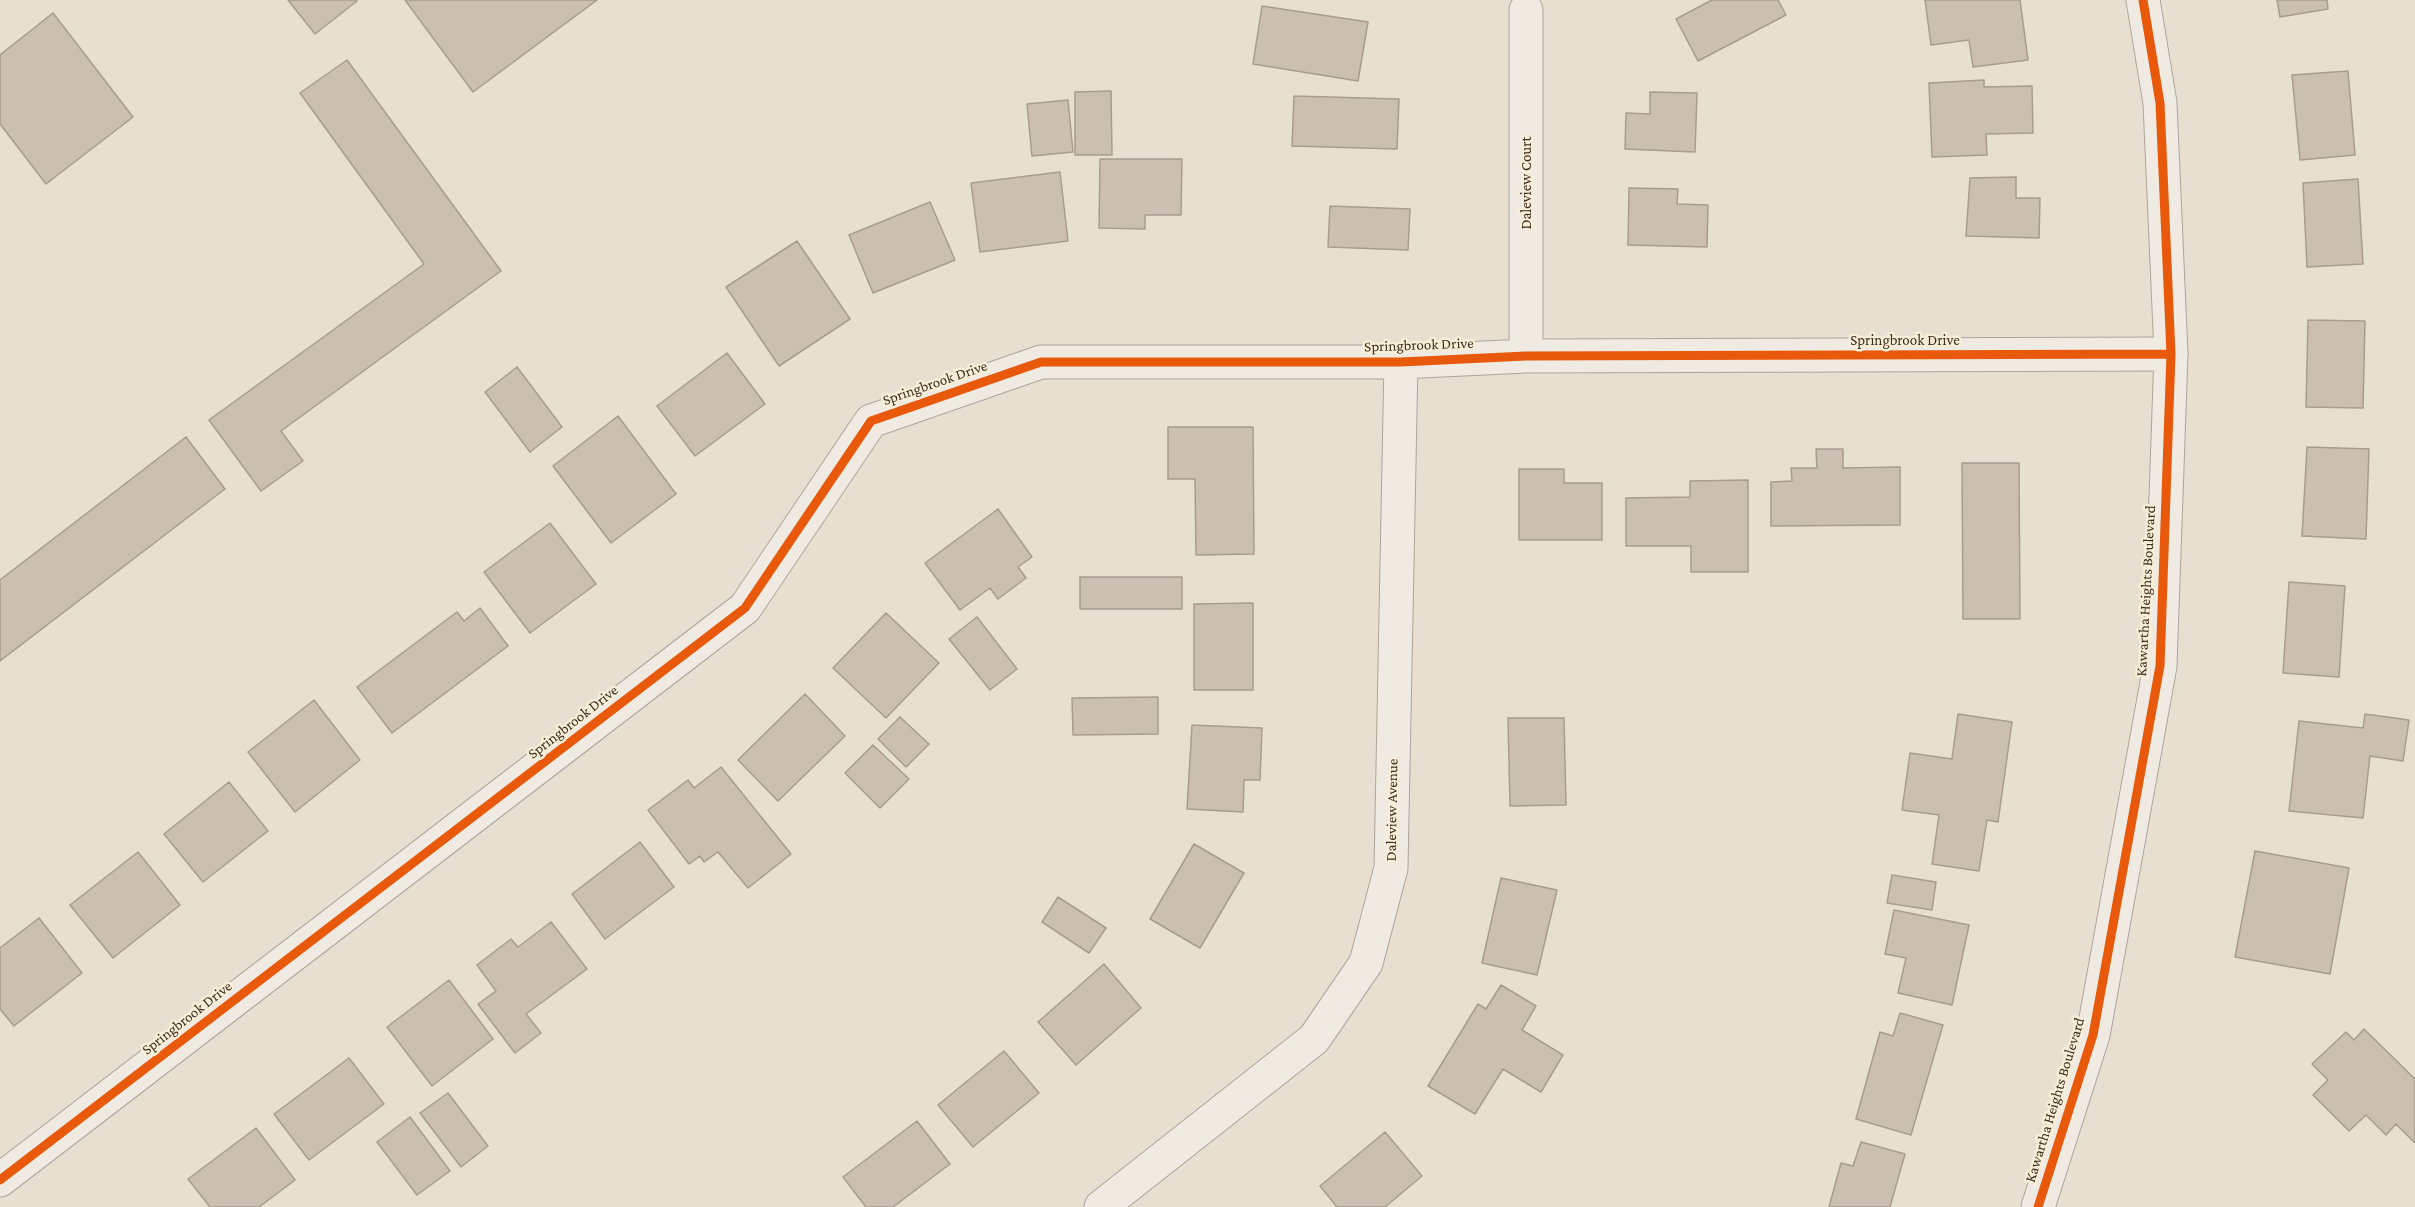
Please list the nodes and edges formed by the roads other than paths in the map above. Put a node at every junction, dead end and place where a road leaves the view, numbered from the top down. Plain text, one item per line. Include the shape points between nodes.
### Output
1 (2143, 0) edge
2 (1526, 10) dead end
3 (2171, 354) junction
4 (1526, 356) junction
5 (1401, 362) junction
6 (0, 1180) edge
7 (1101, 1207) edge
8 (2038, 1207) edge

1 - 3 street, Kawartha Heights Boulevard via 2160,103
2 - 4 street, Daleview Court
3 - 4 street, Springbrook Drive
3 - 8 street, Kawartha Heights Boulevard via 2160,666 2093,1035
4 - 5 street, Springbrook Drive
5 - 6 street, Springbrook Drive via 1041,362 871,421 745,608
5 - 7 street, Daleview Avenue via 1391,868 1366,963 1314,1039

